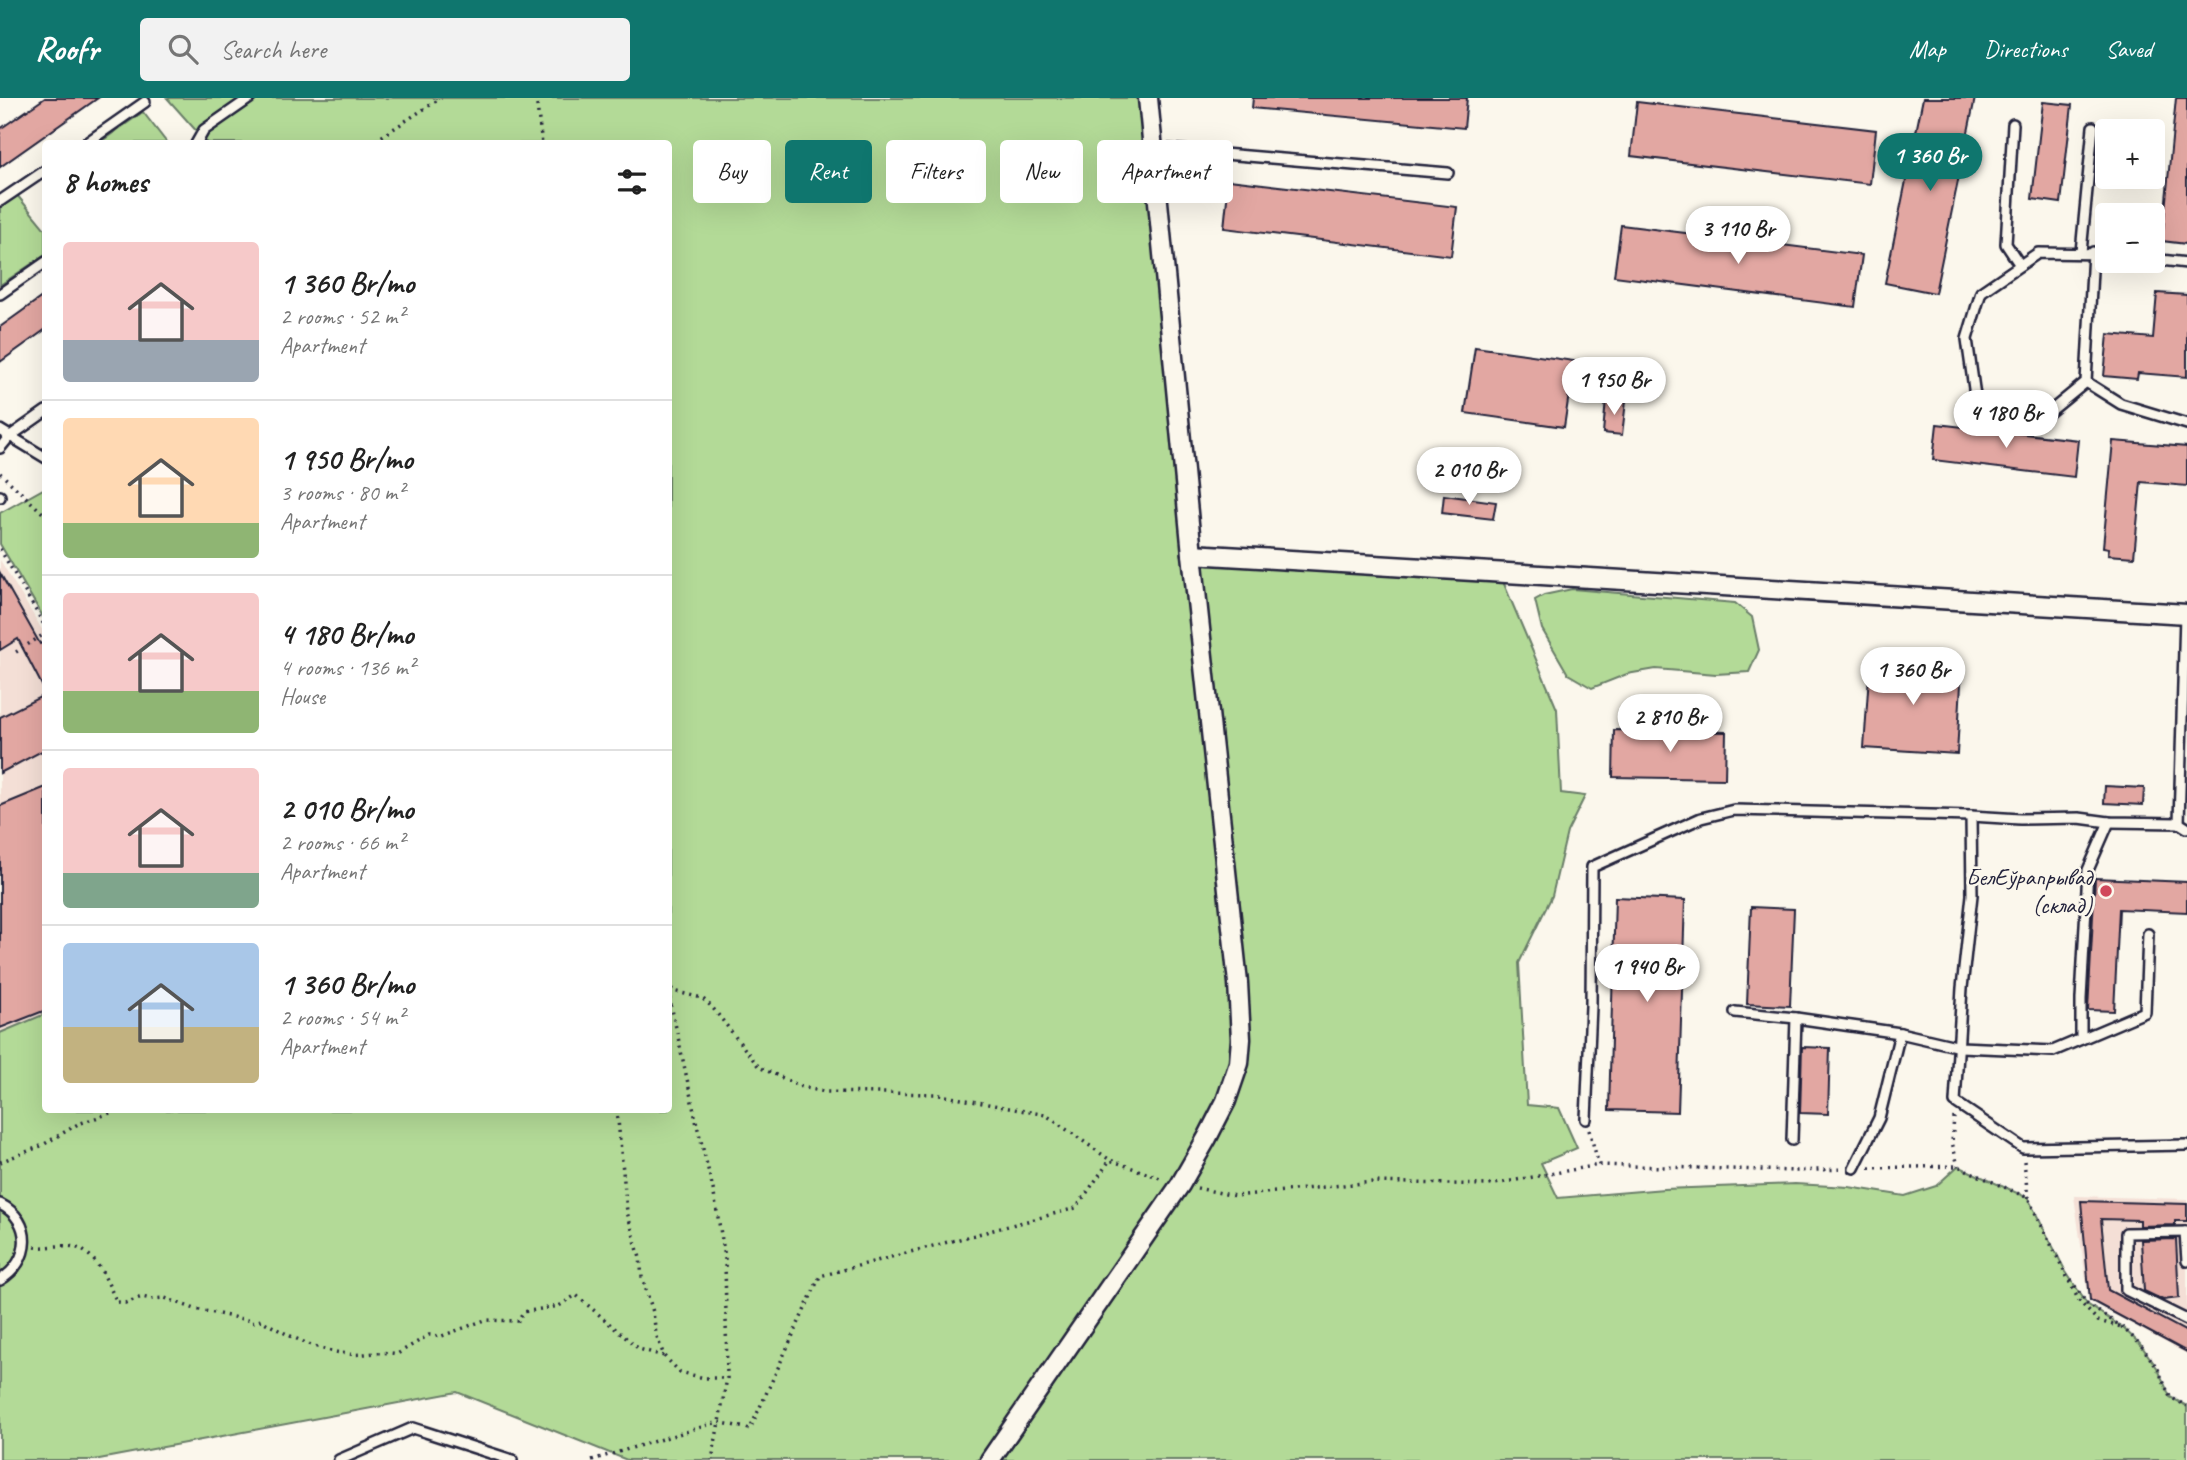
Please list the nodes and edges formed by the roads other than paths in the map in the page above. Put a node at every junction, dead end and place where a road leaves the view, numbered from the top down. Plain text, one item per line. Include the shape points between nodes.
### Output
1 (250, 98) edge
2 (1148, 98) edge
3 (145, 102) dead end
4 (2013, 124) dead end
5 (2093, 127) dead end
6 (91, 140) edge
7 (198, 140) edge
8 (1152, 140) edge
9 (1233, 155) edge
10 (42, 173) edge
11 (1448, 173) dead end
12 (0, 201) edge
13 (1158, 203) edge
14 (2081, 252) junction
15 (2093, 252) joint
16 (2165, 260) edge
17 (2187, 263) edge
18 (42, 264) edge
19 (2020, 265) junction
20 (0, 294) edge
21 (2085, 382) junction
22 (42, 414) edge
23 (2187, 424) edge
24 (0, 430) edge
25 (9, 437) junction
26 (0, 448) edge
27 (42, 456) edge
28 (1192, 554) junction
29 (2186, 614) edge
30 (1970, 816) junction
31 (2109, 822) junction
32 (2183, 825) edge
33 (2148, 933) dead end
34 (1735, 1012) dead end
35 (1796, 1018) junction
36 (1900, 1033) junction
37 (2081, 1039) junction
38 (1960, 1047) junction
39 (1586, 1119) road end
40 (1791, 1140) dead end
41 (2187, 1145) edge
42 (1854, 1168) road end
43 (0, 1205) edge
44 (2186, 1232) edge
45 (2187, 1261) edge
46 (0, 1280) edge
47 (2187, 1320) edge
48 (339, 1460) edge
49 (512, 1460) edge
50 (990, 1460) edge

1 - 7 lane via 204,130
2 - 8 street
3 - 6 lane
4 - 19 lane via 2006,244
5 - 14 lane
9 - 11 lane
10 - 12 lane
13 - 28 street
14 - 15 lane
14 - 19 lane via 2038,253
15 - 21 lane
16 - 17 lane
18 - 20 lane
19 - 21 lane via 1981,292 1967,340 1977,410 2047,414
21 - 23 lane via 2121,404
22 - 25 lane
24 - 25 lane
25 - 26 lane
25 - 27 lane
28 - 29 street
28 - 50 street via 1237,969 1239,1063 1226,1101 1180,1185
29 - 32 lane
30 - 31 lane
30 - 38 lane via 1972,895
30 - 39 lane via 1734,810 1701,818 1592,867
31 - 32 lane
31 - 37 lane via 2088,870
33 - 37 lane via 2145,1012
34 - 35 lane
35 - 36 lane
35 - 40 lane
36 - 38 lane
36 - 42 lane via 1879,1118
37 - 38 lane via 2053,1051
38 - 41 lane via 1955,1102 2023,1148
43 - 46 lane via 18,1217 24,1249 16,1268
44 - 45 lane
44 - 47 lane via 2126,1233 2126,1290
48 - 49 lane via 413,1428

